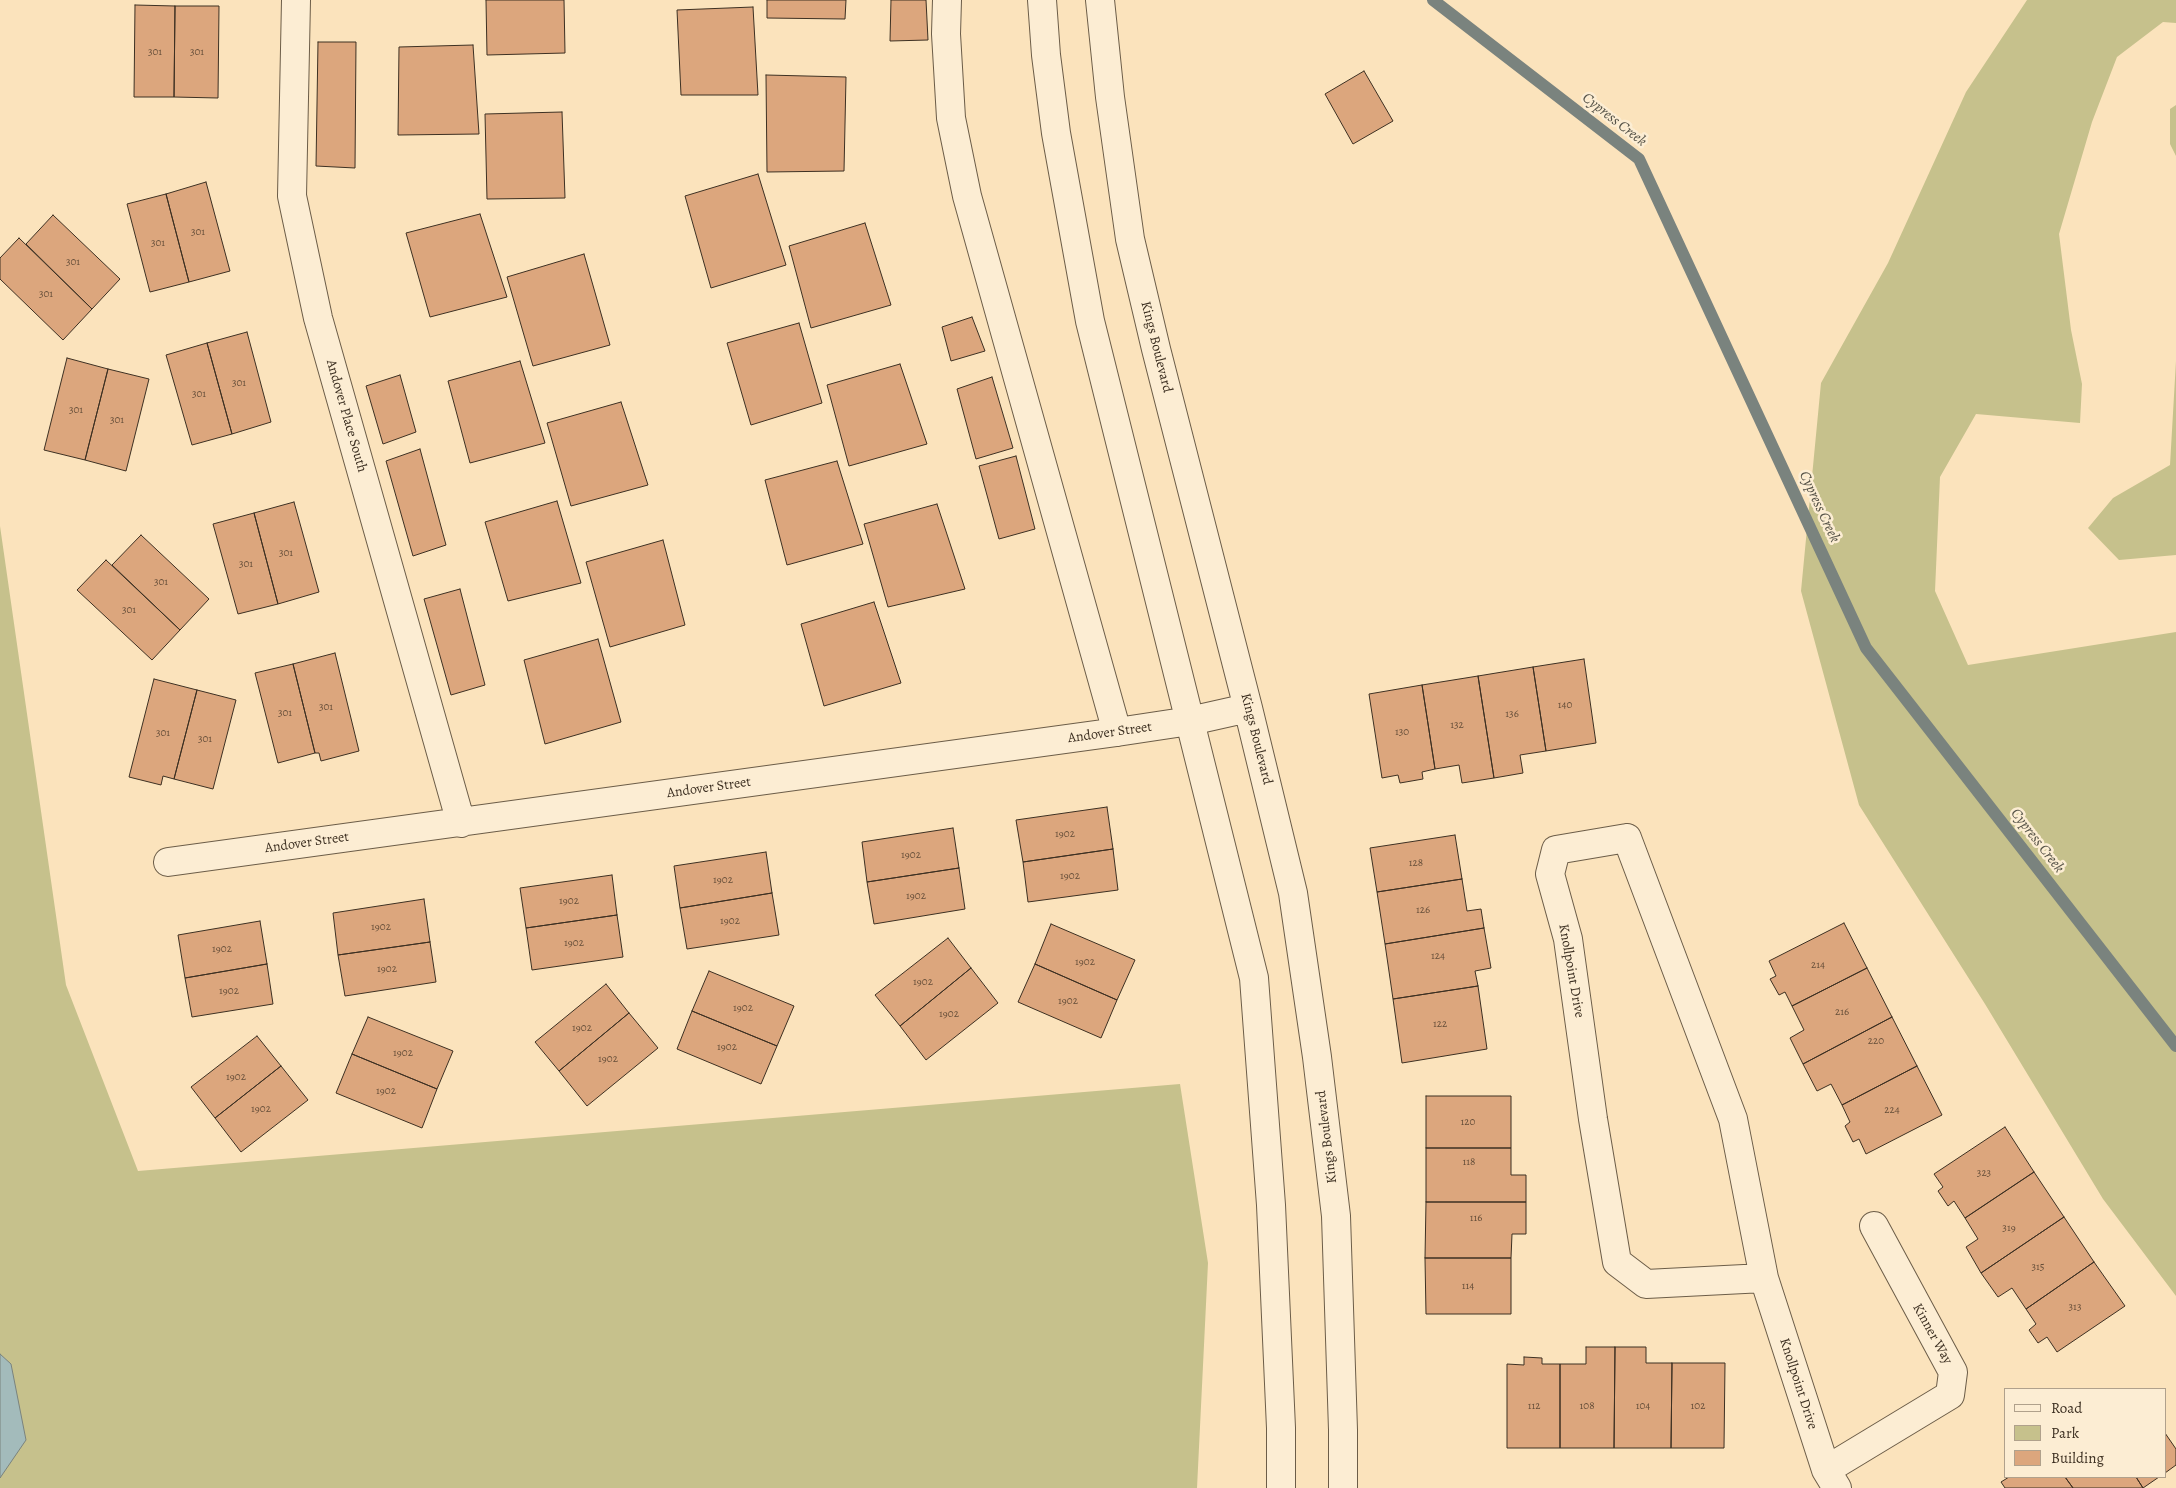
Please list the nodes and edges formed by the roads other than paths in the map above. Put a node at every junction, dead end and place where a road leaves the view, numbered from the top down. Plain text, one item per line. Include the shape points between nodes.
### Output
1 (296, 0) edge
2 (947, 0) edge
3 (1042, 0) edge
4 (1100, 0) edge
5 (1248, 708) junction
6 (1190, 721) junction
7 (1117, 732) junction
8 (461, 822) junction
9 (168, 862) dead end
10 (1874, 1226) dead end
11 (1764, 1278) junction
12 (1832, 1479) edge
13 (1281, 1488) edge
14 (1343, 1488) edge

1 - 8 street, Andover Place South via 292,196 318,318
2 - 7 street via 951,118 967,196
3 - 6 street via 1056,133 1090,321
4 - 5 street, Kings Boulevard via 1130,239
5 - 6 street, Andover Street
5 - 14 street, Kings Boulevard via 1293,893 1318,1057 1336,1216
6 - 7 street, Andover Street
6 - 13 street via 1254,978 1271,1206
7 - 8 street, Andover Street
8 - 9 street, Andover Street
10 - 12 street, Kinner Way via 1953,1372 1950,1395
11 - 11 street, Knollpoint Drive via 1646,1284 1617,1262 1568,939 1550,874 1556,850 1626,838 1733,1119
11 - 12 street, Knollpoint Drive

